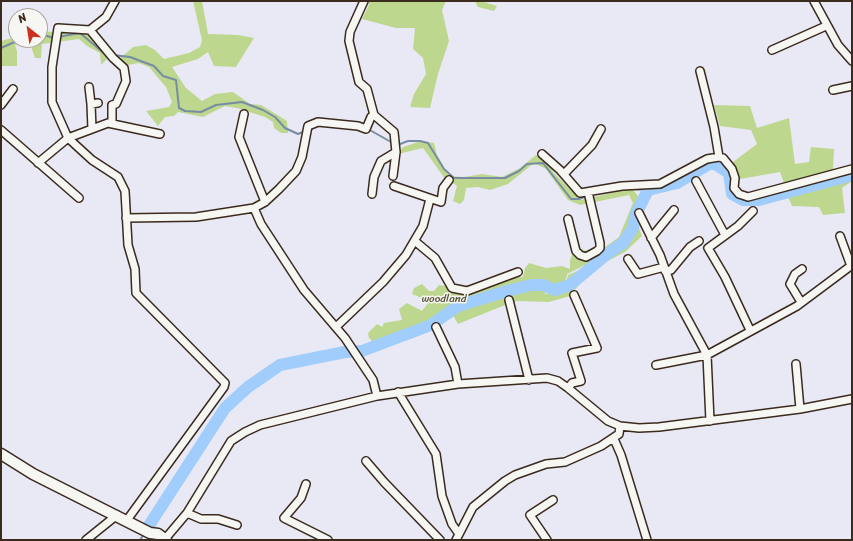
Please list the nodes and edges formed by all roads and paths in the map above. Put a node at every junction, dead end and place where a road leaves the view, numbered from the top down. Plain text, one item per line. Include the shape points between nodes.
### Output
1 (115, 1) edge
2 (364, 1) edge
3 (816, 2) edge
4 (826, 26) junction
5 (90, 30) junction
6 (772, 50) dead end
7 (852, 61) edge
8 (700, 71) dead end
9 (852, 86) edge
10 (89, 87) dead end
11 (13, 89) dead end
12 (833, 90) dead end
13 (98, 103) dead end
14 (91, 104) junction
15 (1, 105) edge
16 (244, 114) dead end
17 (374, 115) junction
18 (112, 123) junction
19 (92, 129) junction
20 (601, 129) dead end
21 (1, 130) edge
22 (160, 134) dead end
23 (68, 138) junction
24 (396, 152) junction
25 (542, 154) dead end
26 (719, 157) junction
27 (38, 163) junction
28 (852, 169) edge
29 (564, 174) junction
30 (393, 176) dead end
31 (449, 180) dead end
32 (696, 181) dead end
33 (394, 186) dead end
34 (588, 192) junction
35 (372, 194) dead end
36 (79, 198) dead end
37 (430, 199) junction
38 (265, 202) junction
39 (254, 208) junction
40 (674, 210) dead end
41 (753, 211) dead end
42 (639, 213) dead end
43 (126, 218) junction
44 (568, 219) dead end
45 (725, 235) junction
46 (840, 236) dead end
47 (651, 238) junction
48 (700, 241) dead end
49 (416, 242) junction
50 (628, 259) dead end
51 (851, 266) edge
52 (665, 269) junction
53 (802, 269) dead end
54 (518, 272) dead end
55 (574, 295) dead end
56 (509, 300) dead end
57 (801, 302) junction
58 (336, 327) junction
59 (436, 327) dead end
60 (750, 330) junction
61 (707, 355) junction
62 (796, 364) dead end
63 (656, 365) dead end
64 (529, 380) junction
65 (458, 384) junction
66 (568, 388) junction
67 (398, 392) junction
68 (377, 396) junction
69 (852, 399) edge
70 (800, 409) junction
71 (710, 421) junction
72 (620, 426) junction
73 (614, 439) junction
74 (1, 454) edge
75 (366, 461) dead end
76 (306, 484) dead end
77 (553, 500) dead end
78 (187, 513) junction
79 (116, 515) junction
80 (127, 520) junction
81 (237, 524) dead end
82 (151, 536) edge
83 (458, 537) edge
84 (86, 540) edge
85 (166, 540) edge
86 (328, 540) edge
87 (440, 540) edge
88 (547, 540) edge
89 (648, 540) edge

1 - 5 street via 106,17
2 - 17 street via 350,32 349,41 359,82 367,89
3 - 4 street
4 - 6 street
4 - 7 street
5 - 18 street via 124,68 126,81 116,104 112,105
5 - 23 street via 58,28 52,66 52,102
8 - 26 street
9 - 12 street
10 - 14 street
11 - 15 street
13 - 14 street
14 - 19 street
16 - 38 street via 239,137
17 - 24 street via 394,132
17 - 38 street via 366,129 318,122 308,126 302,157 296,171
18 - 19 street
18 - 22 street
19 - 23 street
20 - 29 street via 592,145
21 - 27 street
23 - 27 street
23 - 43 street via 92,160 118,178 125,191
24 - 30 street
24 - 35 street via 381,161 374,177
25 - 29 street
26 - 28 street via 732,169 735,178 734,188 739,194 748,197
26 - 34 street via 707,159 660,184 622,186
27 - 36 street
29 - 34 street via 580,193
31 - 37 street via 443,188 441,202
32 - 45 street
33 - 37 street
34 - 44 street via 600,248 586,257 580,255 576,251
37 - 49 street
38 - 39 street
39 - 43 street via 196,217
39 - 58 street via 261,224 304,290
40 - 47 street
41 - 45 street
42 - 47 street
43 - 80 street via 128,245 135,269 136,293 225,383
45 - 60 street via 708,248
46 - 51 street
47 - 52 street
48 - 52 street via 690,247 671,270
49 - 54 street via 435,258 452,288 467,291
49 - 58 street via 383,282
50 - 52 street via 638,274
51 - 57 street
52 - 61 street via 674,294
53 - 57 street via 795,274 790,284
55 - 66 street via 597,348 572,352 581,380 572,383
56 - 64 street
57 - 60 street
58 - 68 street via 373,380
59 - 65 street via 455,367
60 - 61 street
61 - 63 street
61 - 71 street
62 - 70 street
64 - 65 street
64 - 66 street via 547,378 558,381
65 - 67 street
66 - 72 street via 598,414
67 - 68 street
67 - 83 street via 436,454 442,496
68 - 78 street via 260,425 245,432 231,441
69 - 70 street
70 - 71 street
71 - 72 street via 660,427
72 - 73 street via 619,434
73 - 83 street via 566,462 546,464 515,475 473,507
73 - 89 street via 622,455
74 - 79 main road via 33,474
75 - 87 street
76 - 86 street via 301,498 284,518
77 - 88 street via 530,515
78 - 81 street via 201,519
78 - 85 street
79 - 80 main road
79 - 84 street
80 - 82 main road
82 - 85 main road via 158,534

